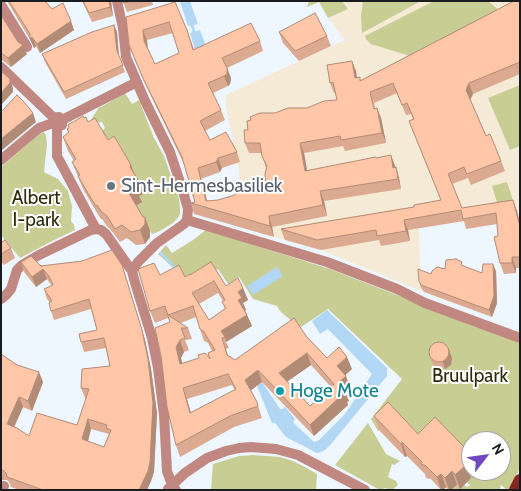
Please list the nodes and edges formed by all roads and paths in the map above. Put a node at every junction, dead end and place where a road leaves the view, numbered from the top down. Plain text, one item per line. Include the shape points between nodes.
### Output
1 (118, 1) edge
2 (1, 5) edge
3 (26, 47) dead end
4 (5, 70) edge
5 (136, 82) junction
6 (25, 89) junction
7 (15, 100) edge
8 (57, 122) junction
9 (1, 160) edge
10 (187, 220) junction
11 (96, 229) junction
12 (132, 271) junction
13 (1, 299) edge
14 (520, 338) edge
15 (520, 480) edge
16 (350, 487) edge
17 (171, 488) edge
18 (365, 490) edge
19 (515, 490) edge

1 - 5 street via 126,57
2 - 3 street
4 - 6 street
5 - 8 street
5 - 10 street via 174,162 187,202
6 - 7 street
6 - 8 street
8 - 9 street via 38,128
8 - 11 street via 57,156
10 - 12 street via 157,242
10 - 14 street via 328,262
11 - 12 street via 106,234
11 - 13 street via 22,265 16,270 11,289
12 - 17 street via 154,345
15 - 19 main road
16 - 17 street via 298,455 276,449 239,448 208,458 190,469
16 - 18 street

